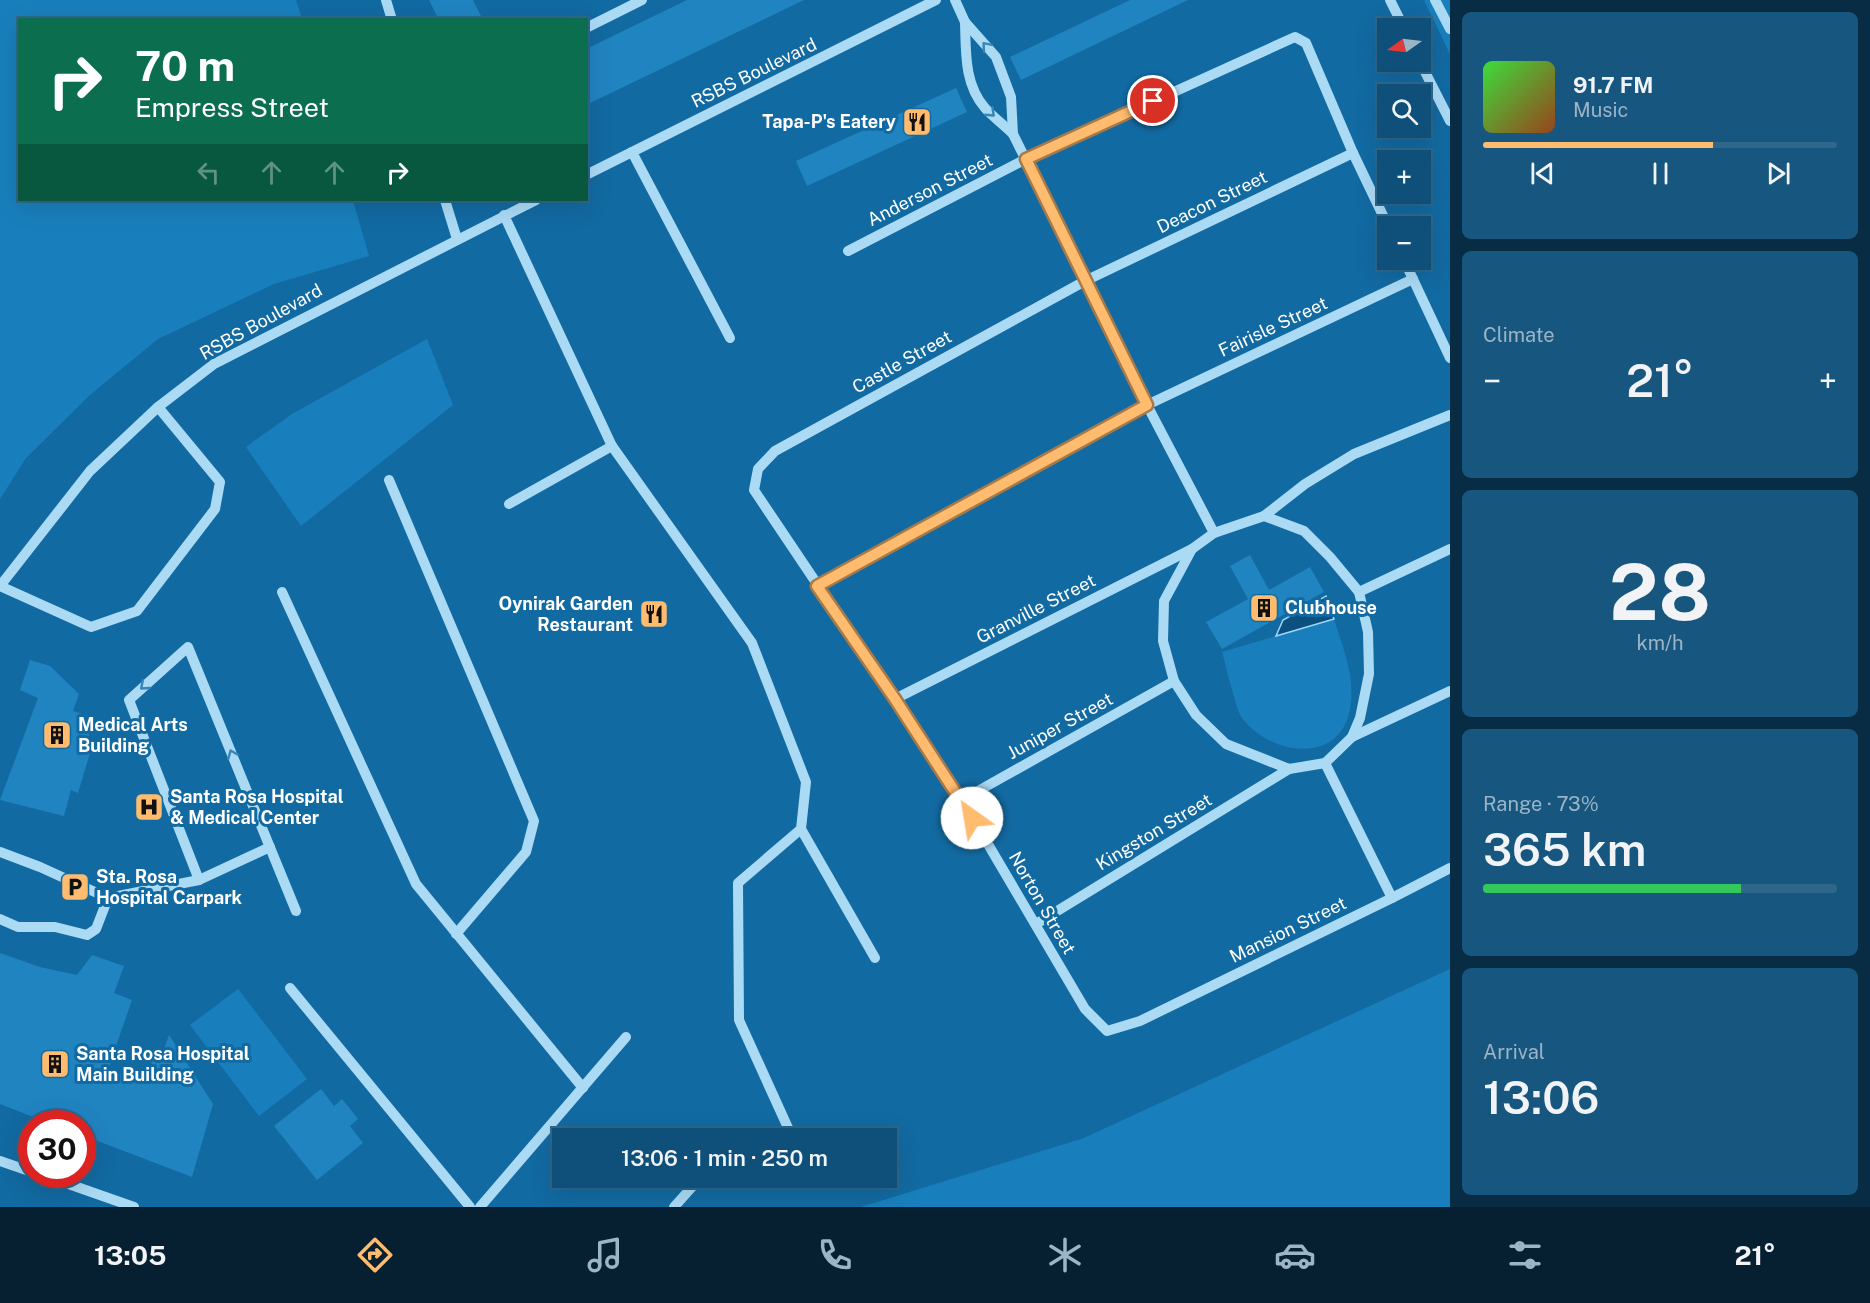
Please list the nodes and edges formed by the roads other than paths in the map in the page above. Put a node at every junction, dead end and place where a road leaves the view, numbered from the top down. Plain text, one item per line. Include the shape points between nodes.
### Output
1 (386, 0) edge
2 (642, 0) edge
3 (936, 0) edge
4 (955, 0) edge
5 (1390, 0) edge
6 (1436, 0) edge
7 (391, 18) edge
8 (1399, 18) edge
9 (965, 22) junction
10 (588, 27) edge
11 (1450, 29) edge
12 (1425, 72) edge
13 (1450, 121) edge
14 (1013, 134) junction
15 (632, 152) junction
16 (1353, 153) junction
17 (1026, 159) junction
18 (588, 174) edge
19 (445, 201) edge
20 (534, 201) edge
21 (504, 216) junction
22 (1383, 216) edge
23 (457, 239) junction
24 (848, 251) dead end
25 (1409, 270) edge
26 (1413, 279) junction
27 (1085, 281) junction
28 (730, 338) dead end
29 (1450, 357) edge
30 (1147, 405) junction
31 (158, 407) junction
32 (1450, 415) edge
33 (612, 446) junction
34 (389, 480) dead end
35 (754, 490) joint
36 (509, 504) dead end
37 (1264, 516) junction
38 (1214, 533) junction
39 (1192, 549) junction
40 (1450, 549) edge
41 (0, 586) edge
42 (817, 586) junction
43 (282, 592) dead end
44 (1359, 592) junction
45 (1174, 681) junction
46 (1450, 691) edge
47 (895, 699) junction
48 (1352, 737) junction
49 (1324, 763) junction
50 (1289, 769) junction
51 (962, 800) junction
52 (801, 829) junction
53 (270, 848) junction
54 (0, 852) edge
55 (1450, 868) edge
56 (199, 880) junction
57 (108, 898) junction
58 (1392, 898) junction
59 (296, 912) dead end
60 (0, 919) edge
61 (1036, 924) junction
62 (456, 934) junction
63 (875, 958) dead end
64 (290, 988) dead end
65 (1140, 1021) joint
66 (626, 1037) dead end
67 (583, 1088) junction
68 (788, 1128) edge
69 (0, 1161) edge
70 (18, 1167) edge
71 (80, 1188) edge
72 (691, 1188) edge
73 (134, 1207) edge
74 (470, 1207) edge
75 (480, 1207) edge
76 (674, 1207) edge

1 - 7 street
2 - 10 street
3 - 15 street, RSBS Boulevard
4 - 9 street
5 - 8 street
6 - 11 street
14 -> 9 street via 1011,97 996,57
9 -> 14 street via 966,69 984,107
12 - 13 street
14 - 17 street
15 - 18 street, RSBS Boulevard
15 - 28 street
16 - 17 street, Anderson Street via 1306,43 1296,37
16 - 22 street
16 - 27 street, Deacon Street
17 - 24 street, Anderson Street
17 - 27 street
19 - 23 street
20 - 21 street, RSBS Boulevard
21 - 23 street, RSBS Boulevard
21 - 33 street
23 - 31 street, RSBS Boulevard via 214,364
25 - 26 street
26 - 29 street
26 - 30 street, Fairisle Street
27 - 30 street
27 - 35 street, Castle Street via 775,451 758,469
30 - 38 street
30 - 42 street, Fairisle Street
31 - 41 street, RSBS Boulevard via 90,471
31 - 41 street via 220,482 215,509 137,611 91,627
32 - 37 street, Granville Street via 1354,454 1305,484
33 - 36 street
33 - 52 street via 752,643 806,782
34 - 62 street via 534,821 526,852
35 - 42 street, Norton Street
37 - 38 street, Granville Street
37 - 44 street via 1304,531
38 - 39 street, Granville Street
39 - 45 street via 1164,601 1163,641
39 - 47 street, Granville Street
40 - 44 street
42 - 47 street, Norton Street
43 - 62 street via 416,884
44 - 48 street via 1368,632 1369,674
45 - 50 street via 1196,715 1226,744
45 - 51 street, Juniper Street
46 - 48 street
47 - 51 street, Norton Street
48 - 49 street
49 - 50 street
49 - 58 street
50 - 61 street, Kingston Street
51 - 61 street, Norton Street
52 - 63 street
52 - 68 street via 738,883 739,1020
53 - 56 street
53 -> 56 street via 188,647 129,700
53 - 59 street
54 - 57 street
55 - 58 street, Mansion Street
56 - 57 street
57 - 60 street via 96,929 87,935 55,927 18,927
58 - 65 street, Mansion Street
61 - 65 street, Norton Street via 1085,1009 1107,1031
62 - 67 street
64 - 74 street
66 - 67 street
67 - 75 street
69 - 70 street
71 - 73 street
72 - 76 street

